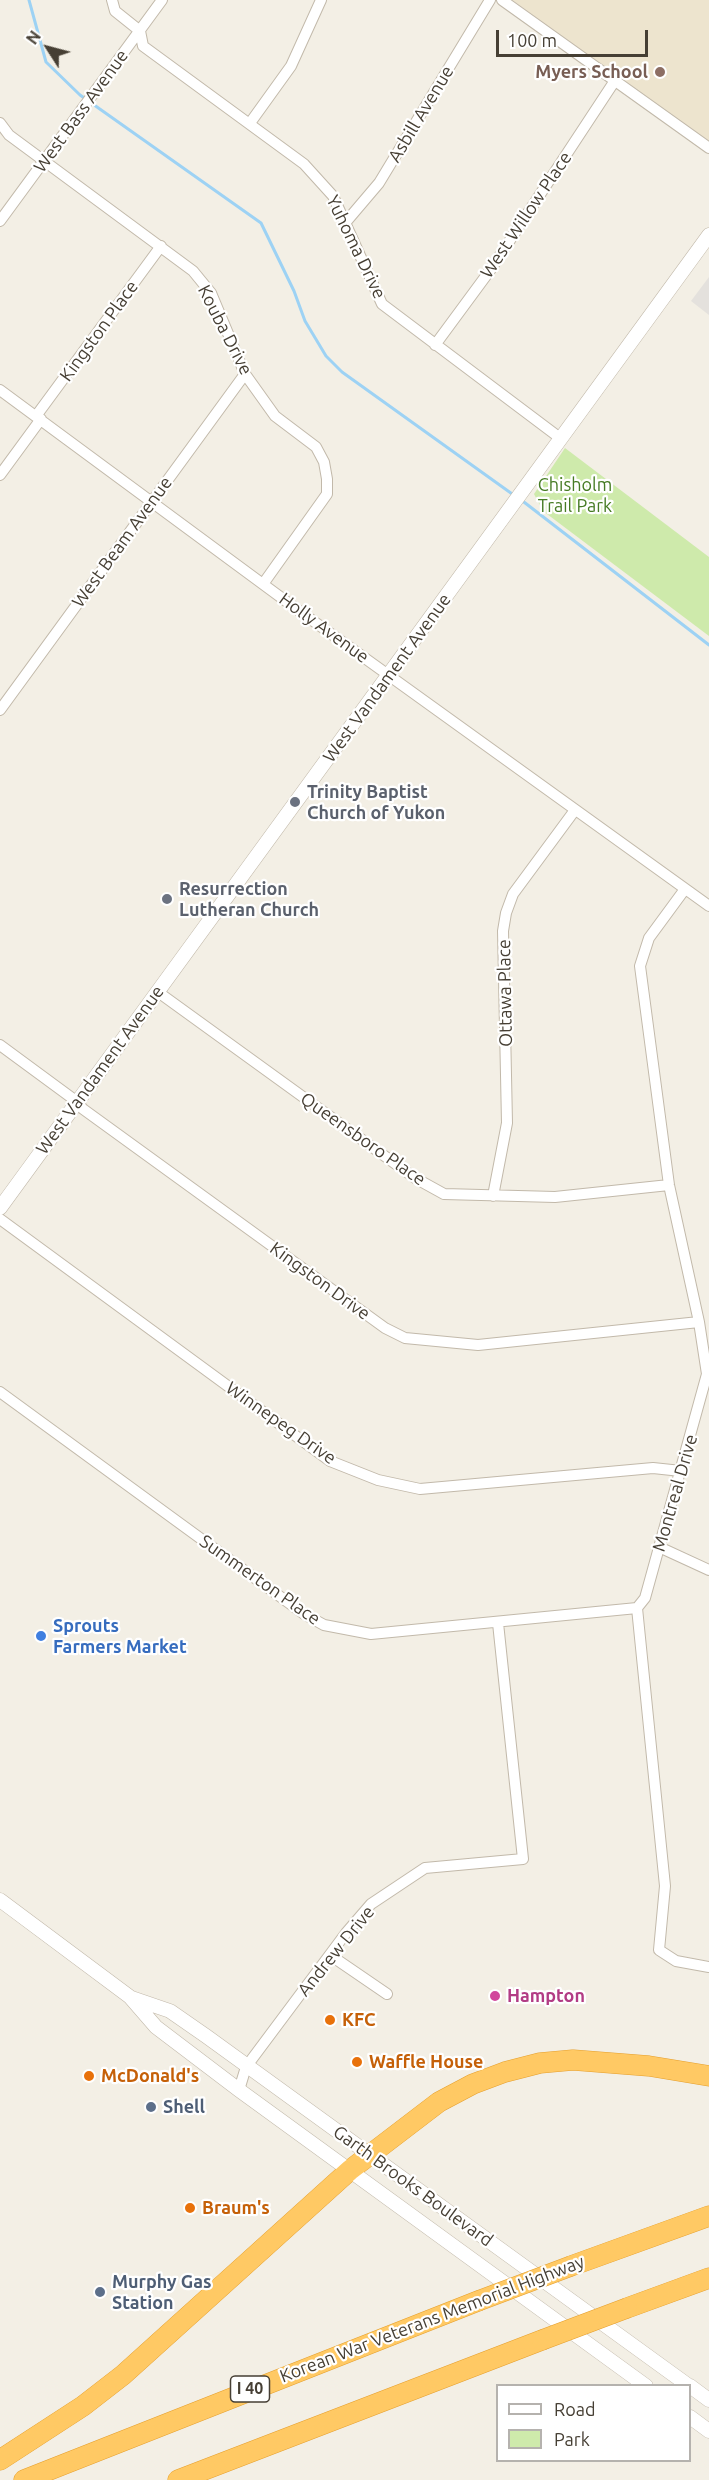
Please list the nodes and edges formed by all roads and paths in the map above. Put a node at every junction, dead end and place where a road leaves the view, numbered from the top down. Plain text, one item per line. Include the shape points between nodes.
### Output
1 (112, 0) edge
2 (162, 0) edge
3 (321, 0) edge
4 (490, 0) edge
5 (502, 0) edge
6 (140, 31) junction
7 (614, 82) junction
8 (0, 123) edge
9 (250, 123) junction
10 (709, 148) edge
11 (44, 161) junction
12 (0, 221) edge
13 (345, 222) junction
14 (709, 235) edge
15 (161, 246) junction
16 (435, 345) junction
17 (245, 374) junction
18 (0, 390) edge
19 (39, 418) junction
20 (560, 438) junction
21 (0, 475) edge
22 (150, 502) junction
23 (262, 584) junction
24 (390, 675) junction
25 (0, 710) edge
26 (575, 810) junction
27 (685, 889) junction
28 (709, 906) edge
29 (158, 992) junction
30 (0, 1045) edge
31 (76, 1101) junction
32 (669, 1185) junction
33 (494, 1196) junction
34 (0, 1208) edge
35 (0, 1219) edge
36 (699, 1322) junction
37 (0, 1392) edge
38 (681, 1471) junction
39 (660, 1547) junction
40 (709, 1570) edge
41 (637, 1608) junction
42 (498, 1623) junction
43 (0, 1900) edge
44 (330, 1955) junction
45 (709, 1967) edge
46 (387, 1994) dead end
47 (130, 1997) junction
48 (246, 2067) junction
49 (709, 2076) edge
50 (239, 2090) junction
51 (370, 2154) junction
52 (350, 2170) junction
53 (709, 2216) edge
54 (709, 2278) edge
55 (645, 2384) edge
56 (686, 2384) edge
57 (691, 2387) edge
58 (709, 2400) edge
59 (691, 2418) edge
60 (709, 2431) edge
61 (0, 2460) edge
62 (24, 2480) edge
63 (178, 2480) edge

1 - 6 street, Yuhoma Drive via 114,11
2 - 6 street, West Bass Avenue
3 - 9 street via 291,66
4 - 13 street, Asbill Avenue via 379,183
5 - 7 street
6 - 9 street, Yuhoma Drive via 143,46
6 - 11 street, West Bass Avenue
7 - 10 street
7 - 16 street, West Willow Place via 491,269
8 - 11 street, Kouba Drive via 9,135
9 - 13 street, Yuhoma Drive via 304,164 333,196
11 - 12 street, West Bass Avenue
11 - 15 street, Kouba Drive
13 - 16 street, Yuhoma Drive via 382,304
14 - 20 street, West Vandament Avenue
15 - 17 street, Kouba Drive via 193,271 210,293
15 - 19 street, Kingston Place
16 - 20 street, Yuhoma Drive
17 - 22 street, West Beam Avenue
17 - 23 street, Kouba Drive via 275,416 316,447 327,479 327,494
18 - 19 street, Holly Avenue
19 - 21 street, Kingston Place
19 - 22 street, Holly Avenue
20 - 24 street, West Vandament Avenue
22 - 23 street, Holly Avenue
22 - 25 street, West Beam Avenue
23 - 24 street, Holly Avenue
24 - 26 street, Holly Avenue
24 - 29 street, West Vandament Avenue
26 - 27 street, Holly Avenue
26 - 33 street, Ottawa Place via 513,894 506,913 503,931 507,1123
27 - 28 street, Holly Avenue
27 - 32 street, Montreal Drive via 649,938 640,966
29 - 31 street, West Vandament Avenue
29 - 33 street, Queensboro Place via 415,1178 444,1194
30 - 31 street, Kingston Drive
31 - 34 street, West Vandament Avenue
31 - 36 street, Kingston Drive via 385,1328 405,1338 478,1345
32 - 33 street, Queensboro Place via 555,1197
32 - 36 street, Montreal Drive
35 - 38 street, Winnepeg Drive via 330,1461 378,1480 420,1489 653,1468
36 - 38 street, Montreal Drive via 707,1374
37 - 42 street, Summerton Place via 324,1625 371,1635
38 - 39 street, Montreal Drive
39 - 40 street
39 - 41 street, Montreal Drive via 645,1598
41 - 42 street, Summerton Place
41 - 45 street via 665,1886 659,1950 676,1961
42 - 44 street, Andrew Drive via 523,1859 425,1868 371,1904
43 - 47 street, Garth Brooks Boulevard
44 - 46 street
44 - 48 street, Andrew Drive
47 - 48 street, Garth Brooks Boulevard via 170,2011
47 - 50 street, Garth Brooks Boulevard via 156,2027
48 - 50 street, Andrew Drive
48 - 51 street, Garth Brooks Boulevard
49 - 51 highway via 609,2062 540,2063 504,2072 439,2102
50 - 52 street, Garth Brooks Boulevard
51 - 52 highway
51 - 56 street, Garth Brooks Boulevard
52 - 55 street, Garth Brooks Boulevard
52 - 61 highway via 123,2375
53 - 62 highway, Korean War Veterans Memorial Highway / I 40, bridge via 478,2301
54 - 63 highway, bridge
57 - 58 street, Garth Brooks Boulevard
59 - 60 street

